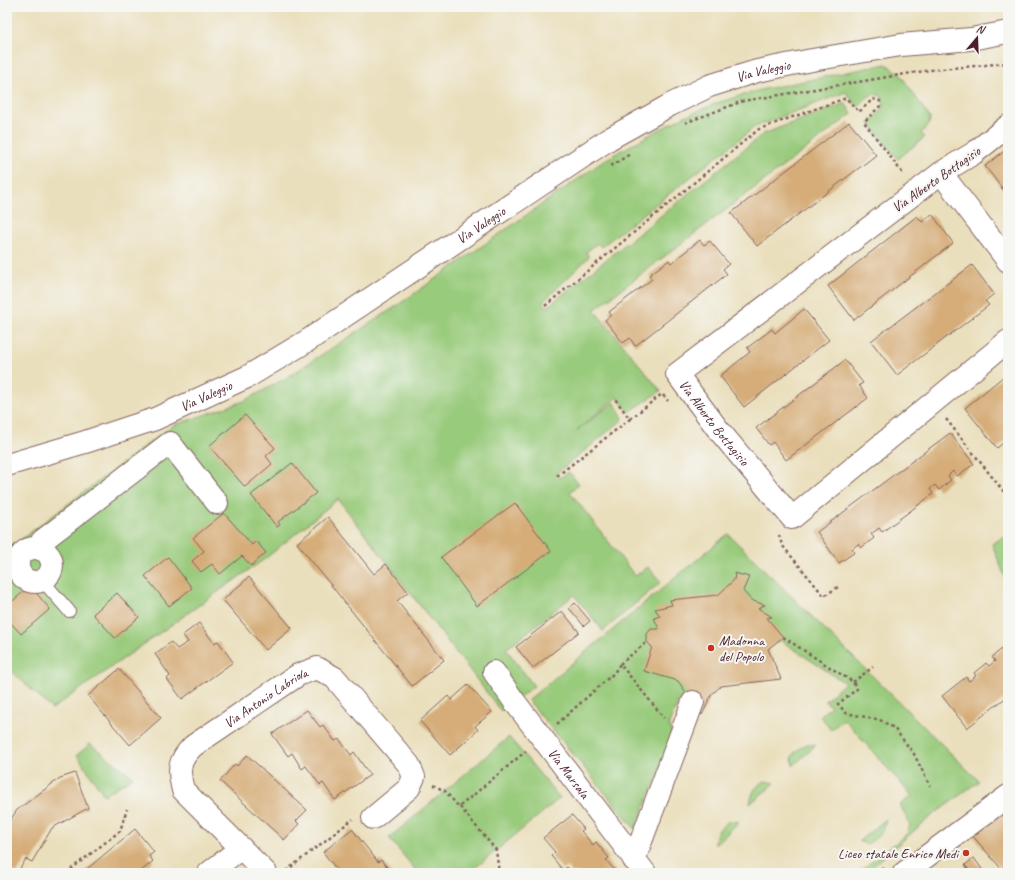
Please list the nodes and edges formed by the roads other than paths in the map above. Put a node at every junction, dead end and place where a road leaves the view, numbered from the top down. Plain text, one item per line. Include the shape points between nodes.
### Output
1 (1008, 32) edge
2 (971, 39) junction
3 (1008, 43) edge
4 (1008, 126) edge
5 (940, 173) junction
6 (1008, 261) edge
7 (1008, 341) edge
8 (7, 465) edge
9 (217, 503) dead end
10 (40, 549) junction
11 (12, 564) edge
12 (42, 580) junction
13 (69, 611) dead end
14 (494, 672) dead end
15 (693, 702) dead end
16 (1008, 796) edge
17 (373, 818) road end
18 (241, 848) junction
19 (640, 866) edge
20 (209, 873) edge
21 (266, 873) edge
22 (904, 873) edge

1 - 2 street, Via Valeggio
2 - 3 street, Via Valeggio
2 - 8 street, Via Valeggio via 901,45 812,60 757,71 709,86 608,139 308,340 247,377 154,419
4 - 5 street, Via Alberto Bottagisio via 974,154
5 - 6 street
5 - 7 street, Via Alberto Bottagisio via 678,374 717,428 792,518
9 - 10 street via 170,443 42,541
10 - 11 street via 27,550
10 - 12 street via 47,553 52,562 50,573
11 - 12 street via 25,579 36,582
12 - 13 lane
14 - 19 street, Via Marsala
15 - 19 street
16 - 22 street
17 - 18 street, Via Antonio Labriola via 409,788 414,777 397,749 335,678 317,668 298,674 193,746 181,763 179,775 183,790
18 - 20 street
18 - 21 street, Via Antonio Labriola

